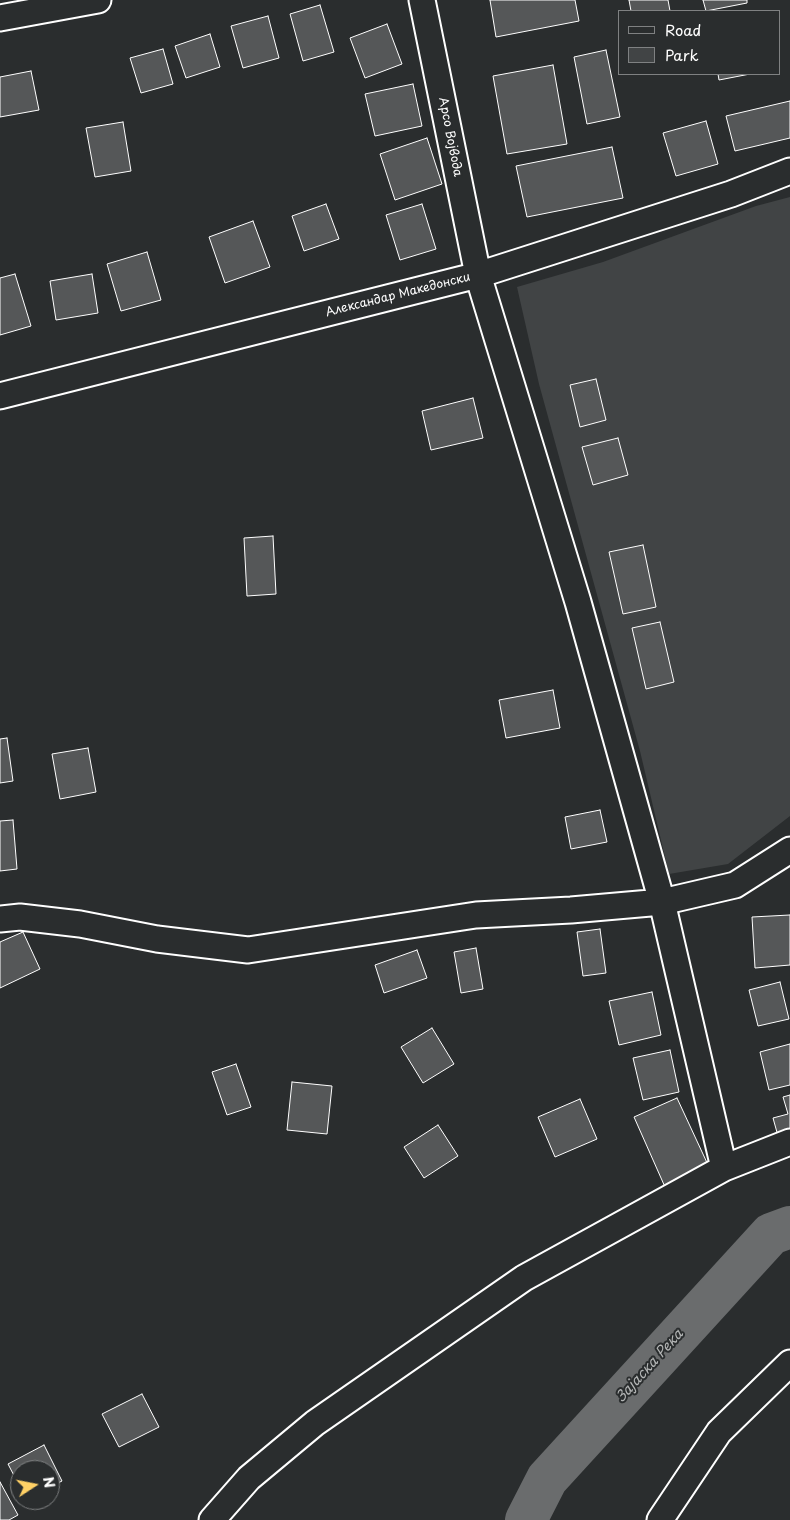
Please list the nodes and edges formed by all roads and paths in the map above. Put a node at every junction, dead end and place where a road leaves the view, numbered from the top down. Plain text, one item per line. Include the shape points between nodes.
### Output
1 (98, 0) edge
2 (422, 0) edge
3 (70, 2) edge
4 (0, 18) edge
5 (790, 171) edge
6 (478, 275) junction
7 (0, 396) edge
8 (790, 850) edge
9 (662, 902) junction
10 (0, 919) edge
11 (790, 1142) edge
12 (724, 1168) junction
13 (790, 1363) edge
14 (212, 1520) edge
15 (660, 1520) edge

1 - 3 street
2 - 6 street, Арсо Војвода
3 - 4 street
5 - 6 street, Александар Македонски via 732,194
6 - 7 street, Александар Македонски
6 - 9 street, Арсо Војвода via 580,612
8 - 9 street via 735,886
9 - 10 street via 476,915 248,950 157,939 80,924 20,917
9 - 12 street, Арсо Војвода
11 - 12 street
12 - 14 street via 524,1278 316,1423 249,1478
13 - 15 street via 719,1432

